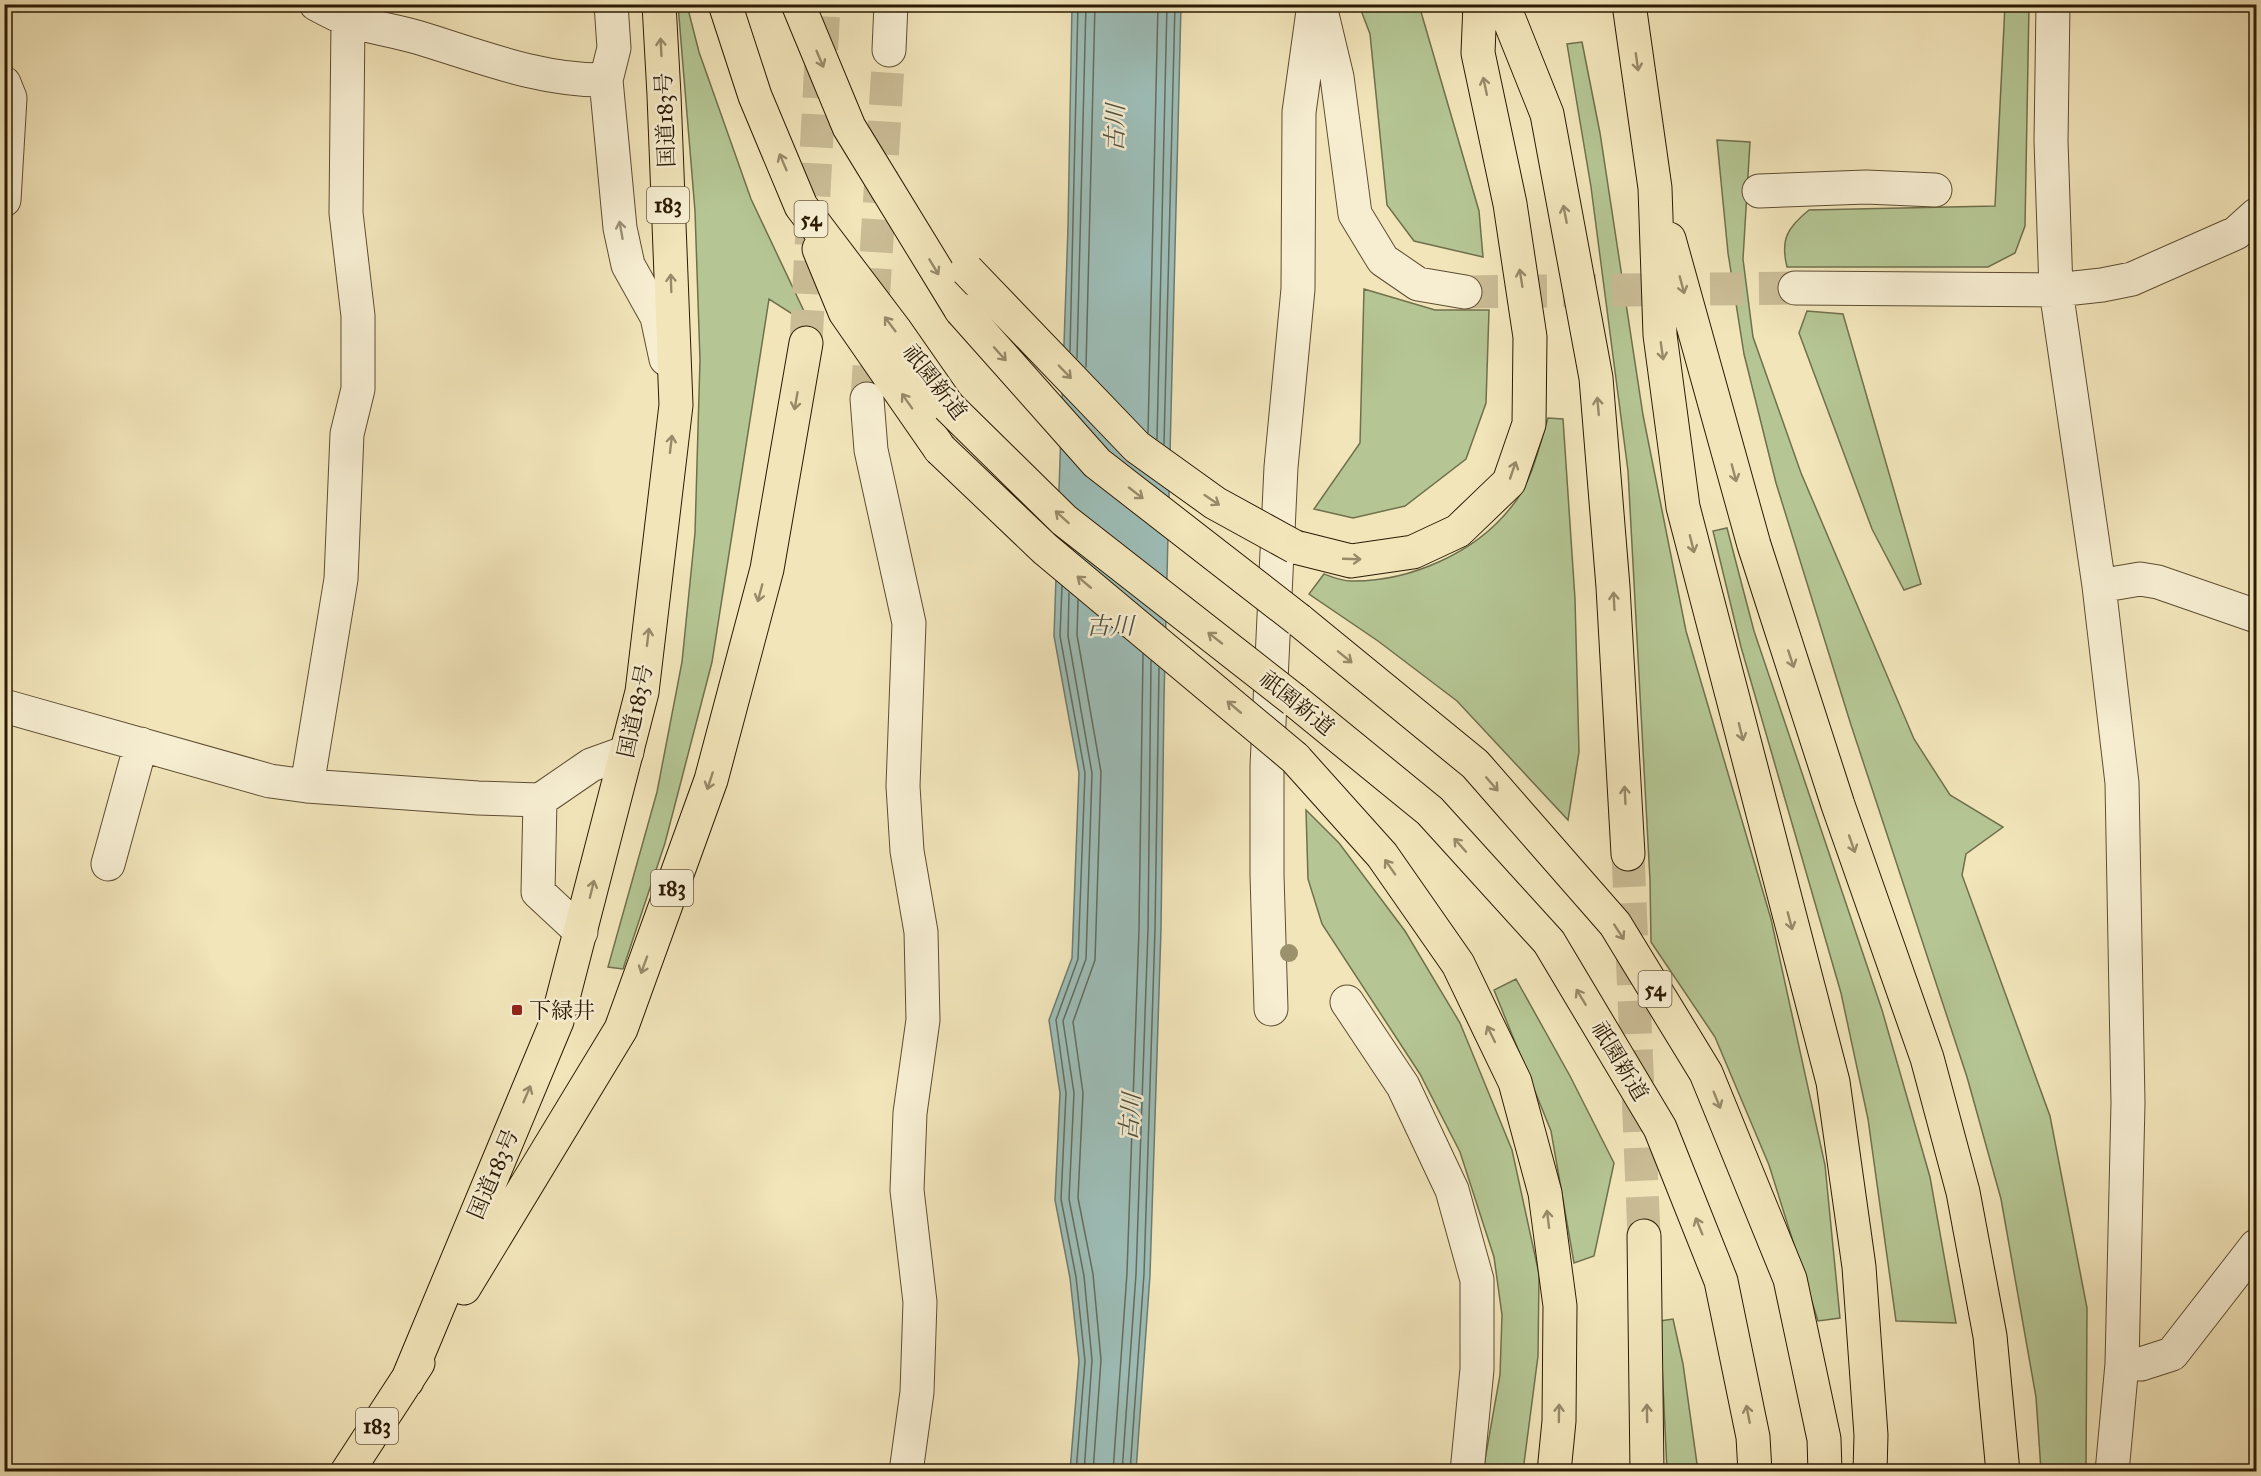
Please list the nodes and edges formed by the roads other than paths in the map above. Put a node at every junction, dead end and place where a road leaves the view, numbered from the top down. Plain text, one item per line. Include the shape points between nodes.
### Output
1 (316, 4) edge
2 (611, 4) edge
3 (659, 4) edge
4 (725, 4) edge
5 (798, 4) edge
6 (891, 4) edge
7 (1314, 4) edge
8 (1320, 4) edge
9 (1480, 4) edge
10 (1503, 4) edge
11 (1629, 4) edge
12 (2053, 4) edge
13 (348, 20) junction
14 (889, 50) tunnel mouth
15 (606, 80) junction
16 (4, 83) edge
17 (849, 127) junction
18 (1655, 188) junction
19 (1935, 190) dead end
20 (1759, 191) dead end
21 (4, 200) edge
22 (801, 206) junction
23 (2256, 215) edge
24 (1795, 288) tunnel mouth
25 (2056, 291) junction
26 (1465, 292) tunnel mouth
27 (806, 343) tunnel mouth
28 (867, 399) tunnel mouth
29 (675, 405) junction
30 (2099, 586) junction
31 (2256, 616) edge
32 (4, 706) edge
33 (141, 744) junction
34 (627, 752) junction
35 (307, 786) junction
36 (540, 800) junction
37 (1628, 854) tunnel mouth
38 (108, 864) dead end
39 (581, 932) junction
40 (1347, 1002) dead end
41 (1271, 1009) dead end
42 (1644, 1236) tunnel mouth
43 (2256, 1246) edge
44 (2122, 1364) junction
45 (407, 1381) junction
46 (347, 1472) edge
47 (906, 1472) edge
48 (1467, 1472) edge
49 (1554, 1472) edge
50 (1647, 1472) edge
51 (1755, 1472) edge
52 (1825, 1472) edge
53 (1870, 1472) edge
54 (2003, 1472) edge
55 (2112, 1472) edge

1 - 13 street
2 - 15 street via 614,48
29 -> 3 highway, 国道183号 / 183
22 -> 4 highway, 祇園新道 / 54 via 755,96
5 -> 17 highway, 54
6 - 14 street
7 - 41 street via 1299,112 1298,289 1281,467 1267,766
8 - 26 street via 1337,77 1355,214 1383,260 1418,284
17 -> 9 highway, bridge via 967,270 1137,447 1215,503 1295,547 1351,561 1413,552 1458,531 1509,482 1529,424 1530,337 1510,204 1478,53
37 -> 10 highway via 1596,378 1546,114
11 -> 18 highway
12 - 25 street via 2051,141
13 - 15 street via 543,75
13 - 35 street via 346,213 357,316 358,389 347,434 341,579
29 -> 15 street via 657,317 628,265 620,228
16 - 21 street via 9,98
17 -> 52 highway, 54, bridge via 961,310 1097,463 1299,620 1475,764 1615,924 1706,1073 1790,1279 1824,1438
18 -> 53 highway via 1659,335 1683,507 1833,1082 1859,1267
18 -> 54 highway via 1754,545 1838,805 1927,1058 1963,1192 1990,1336
19 - 20 street via 1866,187
49 -> 22 highway, bridge via 1559,1421 1560,1306 1545,1193 1515,1082 1458,964 1382,855 1295,758 1045,549 940,449 845,312
51 -> 22 highway, 祇園新道 / 54, bridge via 1753,1437 1721,1281 1660,1128 1549,942 1430,811 1064,520 948,406
23 - 25 street via 2236,233 2132,279
24 - 25 street
25 - 30 street
27 -> 45 highway, 国道183号 / 183 via 767,569 711,780 621,1029
28 - 47 street via 871,450 909,623 903,786 907,851 921,932 923,1020 910,1113 907,1190 920,1302 917,1392
34 -> 29 highway, 国道183号 / 183 via 642,692
30 - 31 street via 2140,579 2158,582
30 - 44 street via 2122,783 2128,1102
32 - 33 street
33 - 35 street via 270,781
33 - 38 street
34 - 36 street via 591,765
39 -> 34 highway, 国道183号 / 183
35 - 36 street
36 - 39 street via 538,892
45 -> 39 highway, 国道183号 / 183 via 557,1021
40 - 48 street via 1403,1086 1452,1190 1477,1280 1477,1368
50 -> 42 highway
43 - 44 street via 2172,1354 2141,1364
44 - 55 street
45 - 46 highway, 国道183号 / 183

